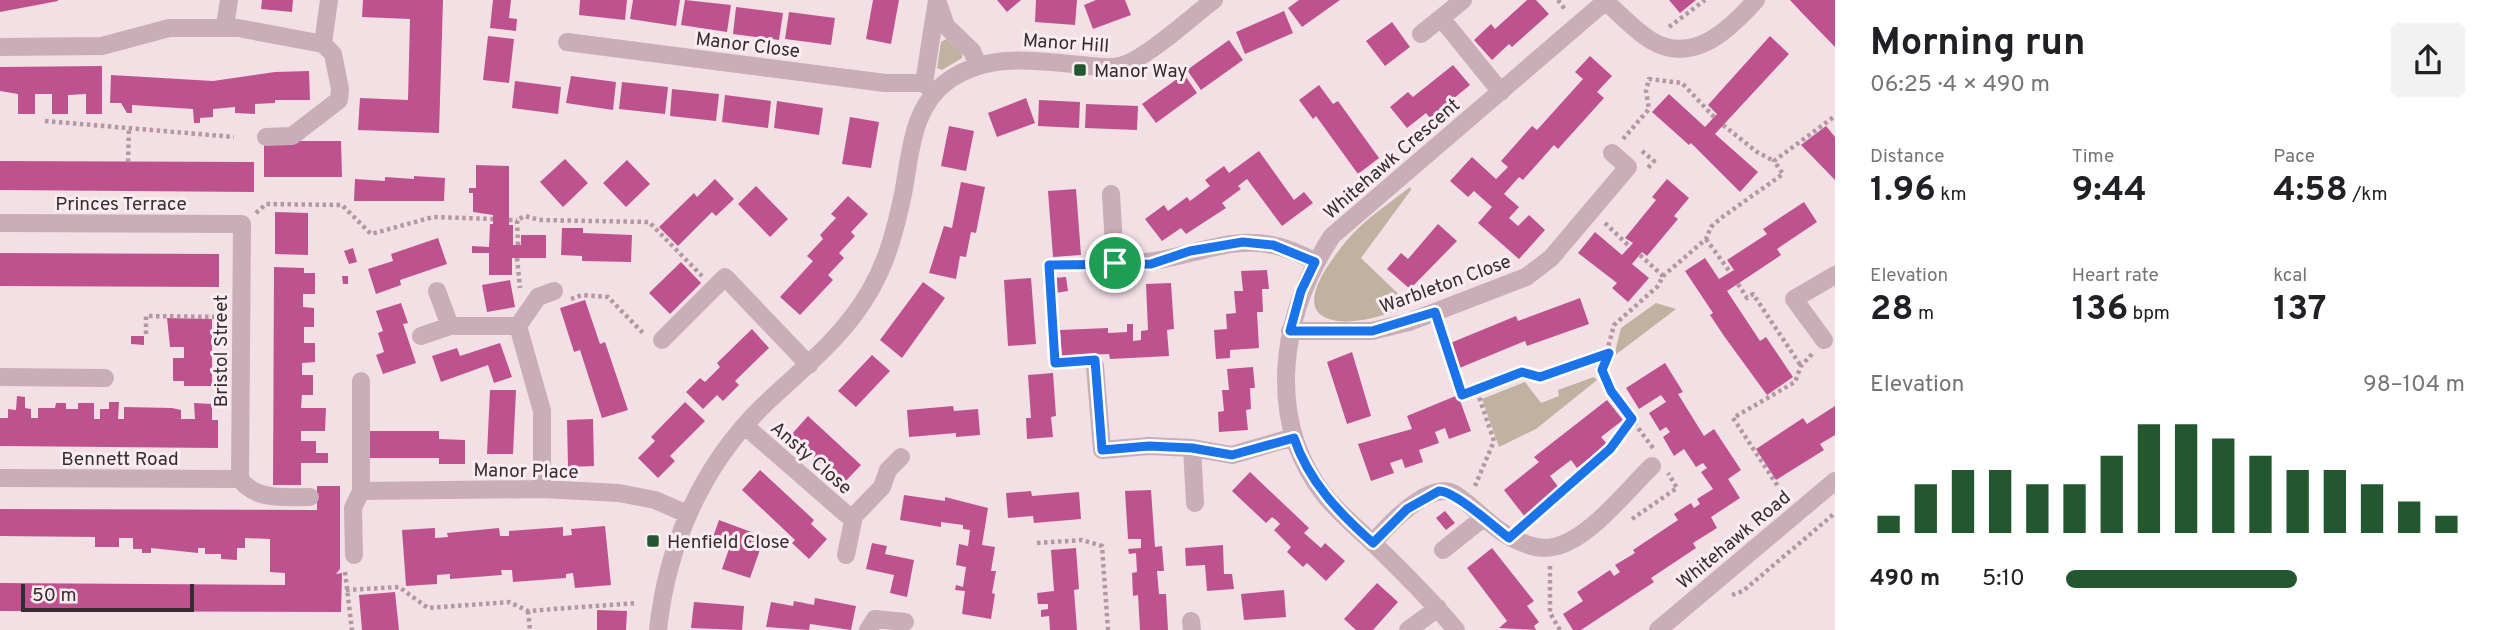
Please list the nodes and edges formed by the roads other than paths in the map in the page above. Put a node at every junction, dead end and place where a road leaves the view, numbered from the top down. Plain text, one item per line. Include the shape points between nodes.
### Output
1 (229, 0) edge
2 (329, 0) edge
3 (937, 0) edge
4 (1463, 0) edge
5 (1756, 0) edge
6 (1606, 1) edge
7 (1210, 2) edge
8 (1441, 18) junction
9 (225, 26) junction
10 (1421, 34) dead end
11 (567, 42) dead end
12 (0, 47) edge
13 (335, 49) junction
14 (978, 65) junction
15 (929, 88) junction
16 (1501, 92) junction
17 (267, 137) dead end
18 (1612, 153) road end
19 (1111, 194) dead end
20 (0, 223) edge
21 (242, 224) joint
22 (1315, 262) junction
23 (1835, 275) edge
24 (437, 291) dead end
25 (554, 291) road end
26 (450, 326) junction
27 (518, 326) junction
28 (1290, 331) junction
29 (421, 337) dead end
30 (662, 340) road end
31 (1825, 340) road end
32 (809, 365) junction
33 (1095, 366) road end
34 (0, 377) edge
35 (106, 379) dead end
36 (361, 381) dead end
37 (745, 426) junction
38 (1294, 438) junction
39 (1192, 448) junction
40 (901, 457) dead end
41 (1653, 459) road end
42 (0, 478) edge
43 (240, 479) junction
44 (1835, 481) edge
45 (542, 489) junction
46 (361, 491) junction
47 (310, 498) dead end
48 (1195, 503) dead end
49 (687, 514) junction
50 (854, 516) junction
51 (1482, 519) junction
52 (1373, 543) junction
53 (1443, 550) dead end
54 (845, 555) dead end
55 (349, 559) road end
56 (1438, 608) junction
57 (905, 622) dead end
58 (658, 630) edge
59 (868, 630) edge
60 (1408, 630) edge
61 (1456, 630) edge
62 (1658, 630) edge

1 - 9 street
2 - 13 street
3 - 14 street via 946,26 972,51
3 - 15 street
4 - 8 street
5 - 6 street via 1706,43 1681,48 1652,41
6 - 16 street, Whitehawk Crescent
7 - 14 street, Manor Hill via 1143,54 1120,66 1000,60
8 - 10 street
8 - 16 street
9 - 12 street via 152,30 102,46
9 - 13 street
11 - 15 street, Manor Close
13 - 17 street via 339,100 292,136
14 - 15 street, Manor Hill
15 - 32 street via 883,265 847,326
16 - 22 street, Whitehawk Crescent via 1353,216
18 - 28 street, Warbleton Close via 1628,167 1551,258 1526,277 1372,331
19 - 22 street via 1115,263 1151,264 1190,251 1243,242 1273,245
20 - 21 street, Princes Terrace
21 - 43 street, Bristol Street
22 - 28 street, Whitehawk Crescent
23 - 31 street via 1794,299
24 - 26 street
25 - 27 street via 538,297
26 - 27 street
26 - 29 street
27 - 45 street via 542,411
28 - 38 street, Whitehawk Crescent via 1286,384
30 - 32 street via 725,277
32 - 37 street
33 - 39 street via 1102,450
34 - 35 street
36 - 46 street
37 - 49 street via 713,468
37 - 50 street, Ansty Close via 846,514
38 - 39 street via 1232,455
38 - 52 street, Whitehawk Crescent via 1320,488
39 - 48 street
40 - 50 street, Ansty Close
41 - 51 street via 1586,531 1551,548 1509,538
42 - 43 street, Bennett Road
43 - 47 street via 261,494
44 - 62 street, Whitehawk Road
45 - 46 street, Manor Place
45 - 49 street, Manor Place via 619,493 654,500
46 - 55 street via 353,508
49 - 58 street via 666,576
50 - 54 street, Ansty Close
51 - 52 street via 1451,493 1433,493 1407,509
51 - 53 street
52 - 56 street, Whitehawk Crescent
56 - 60 street
56 - 61 street, Whitehawk Crescent
57 - 59 street via 875,618

